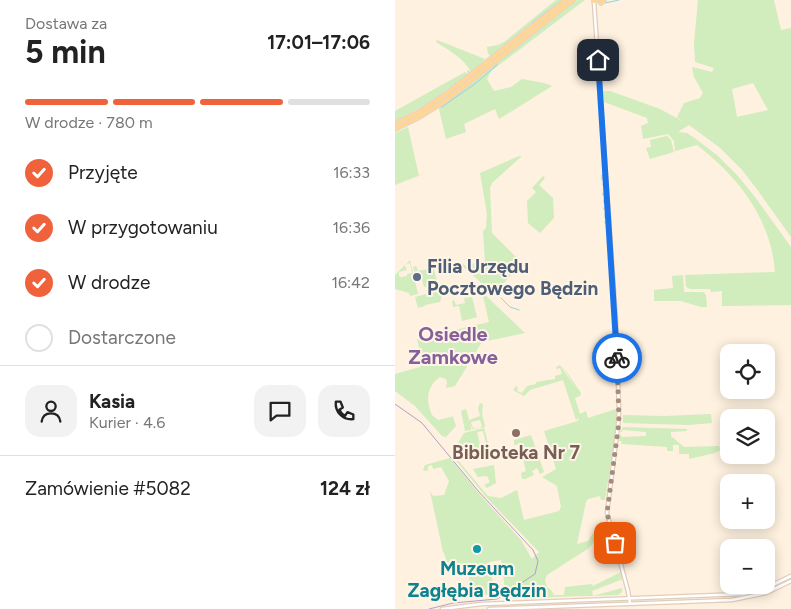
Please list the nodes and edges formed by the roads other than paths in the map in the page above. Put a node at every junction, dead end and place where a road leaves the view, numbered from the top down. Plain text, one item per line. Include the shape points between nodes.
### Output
1 (566, 0) edge
2 (573, 0) edge
3 (595, 0) edge
4 (602, 1) edge
5 (594, 6) junction
6 (395, 124) edge
7 (395, 129) edge
8 (791, 576) edge
9 (791, 581) edge
10 (630, 601) junction
11 (530, 602) junction
12 (530, 606) junction
13 (442, 609) edge
14 (489, 609) edge

1 - 6 main road via 446,94
2 - 7 main road via 445,101
3 - 5 street
4 - 5 street
5 - 10 street via 619,406 607,513
8 - 10 street via 749,594
9 - 10 street via 767,593 741,599
10 - 11 street
10 - 12 street
11 - 12 street
11 - 13 street
12 - 14 street

